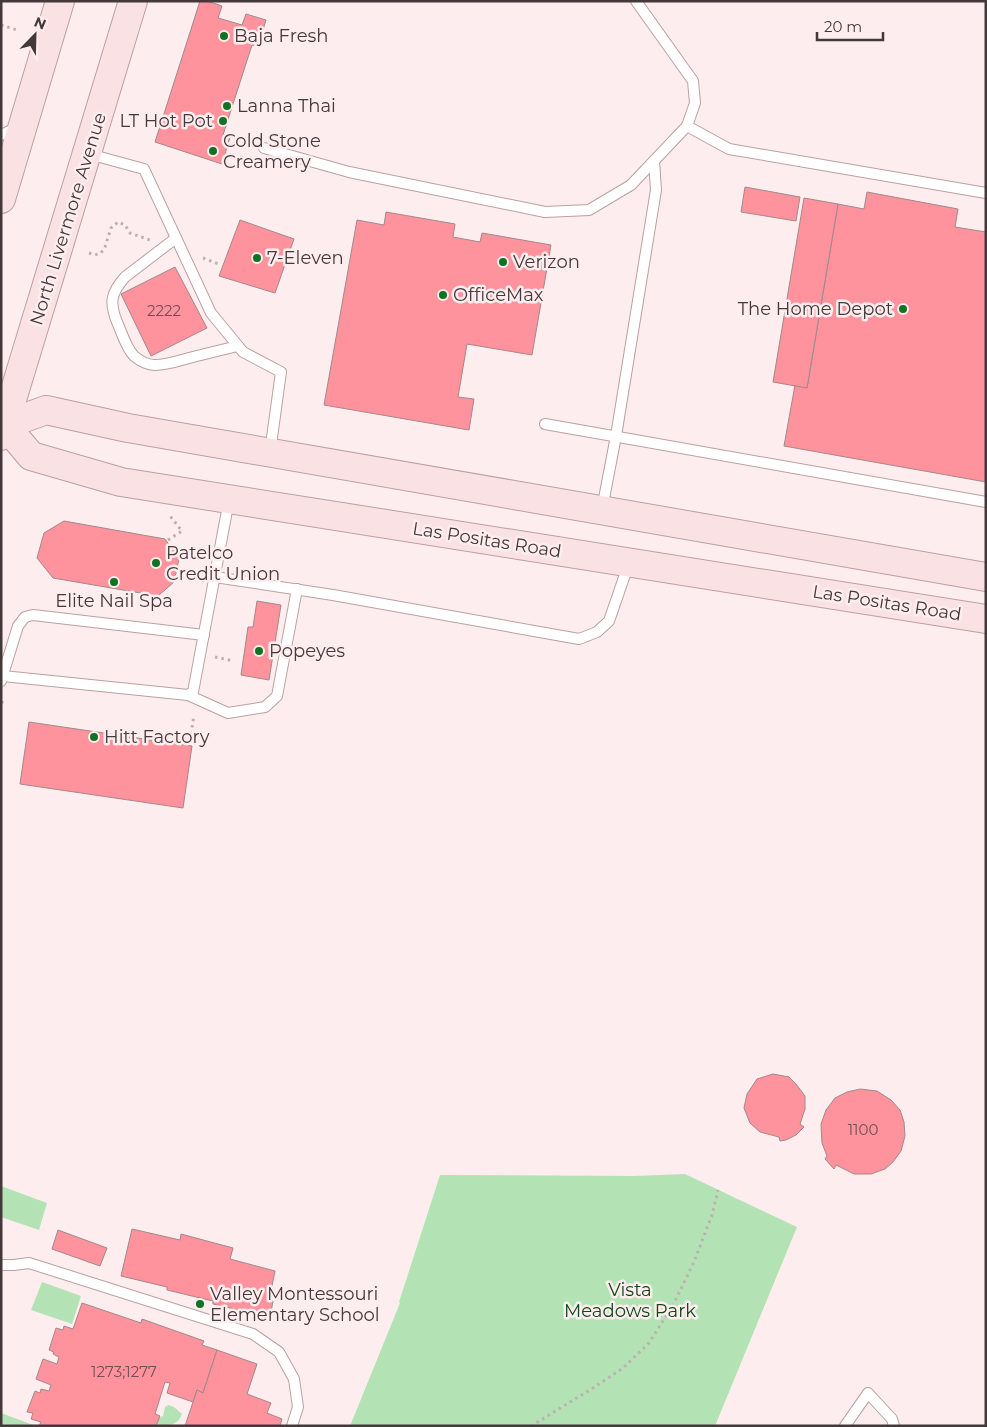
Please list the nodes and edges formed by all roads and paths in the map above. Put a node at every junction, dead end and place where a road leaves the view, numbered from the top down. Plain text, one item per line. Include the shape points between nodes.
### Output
1 (60, 1) edge
2 (133, 1) edge
3 (636, 1) edge
4 (1, 25) edge
5 (17, 30) dead end
6 (687, 126) junction
7 (12, 129) edge
8 (264, 148) dead end
9 (87, 153) junction
10 (654, 161) junction
11 (986, 193) edge
12 (1, 199) edge
13 (176, 238) junction
14 (238, 346) junction
15 (545, 424) dead end
16 (2, 428) edge
17 (616, 436) junction
18 (270, 453) junction
19 (230, 499) junction
20 (986, 502) edge
21 (602, 510) junction
22 (166, 511) dead end
23 (168, 540) dead end
24 (630, 562) junction
25 (215, 577) junction
26 (986, 577) edge
27 (297, 589) junction
28 (986, 618) edge
29 (204, 635) junction
30 (2, 679) edge
31 (188, 695) junction
32 (1, 702) edge
33 (7, 704) dead end
34 (718, 1190) dead end
35 (1, 1265) edge
36 (292, 1426) edge
37 (531, 1426) edge
38 (845, 1426) edge
39 (894, 1426) edge

1 - 7 main road
2 - 9 main road, North Livermore Avenue
3 - 6 lane via 693,82 695,103
4 - 5 path
6 - 10 lane
6 - 11 lane via 729,149
7 - 12 main road
8 - 10 lane via 349,172 545,212 589,210 631,185
9 - 13 lane via 144,169
9 - 16 main road, North Livermore Avenue
10 - 17 lane via 656,190
13 - 14 lane via 211,313
13 - 14 lane via 125,277 113,293 113,312 128,347 138,359 153,365
14 - 18 lane via 243,352 281,372
15 - 17 lane
16 - 18 main road via 46,410
16 - 19 main road, Las Positas Road via 31,456 121,482
17 - 20 lane
17 - 21 lane
18 - 21 main road
19 - 24 main road, Las Positas Road
19 - 25 lane
21 - 26 main road
22 - 23 path via 182,531
24 - 27 lane via 609,621 597,632 579,639
24 - 28 main road, Las Positas Road
25 - 27 lane
25 - 29 lane
27 - 31 lane via 277,696 265,707 228,712
29 - 30 lane via 33,615 25,617 18,626
29 - 31 lane via 193,692
30 - 31 lane
32 - 33 path
34 - 37 path via 694,1262 649,1343 624,1368
35 - 36 lane via 30,1263 254,1334 279,1352 294,1379 298,1407
38 - 39 lane via 868,1393 892,1419

